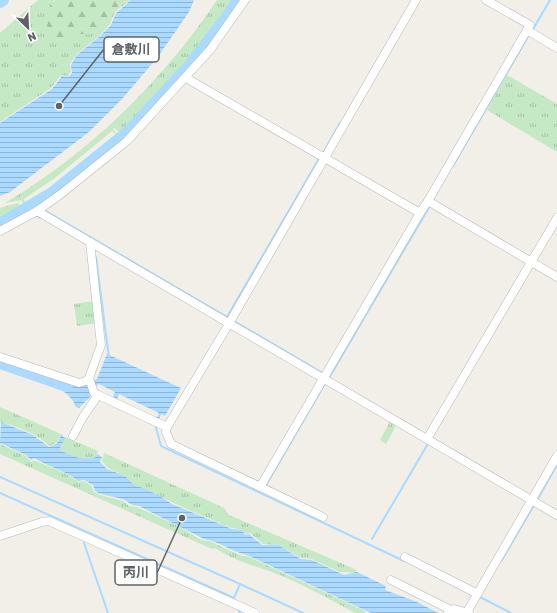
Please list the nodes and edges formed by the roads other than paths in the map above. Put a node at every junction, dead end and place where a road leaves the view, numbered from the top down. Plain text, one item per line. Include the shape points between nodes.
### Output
1 (246, 0) edge
2 (416, 0) edge
3 (486, 0) edge
4 (530, 32) junction
5 (557, 48) edge
6 (186, 78) junction
7 (322, 157) junction
8 (430, 203) junction
9 (37, 210) junction
10 (420, 213) junction
11 (557, 218) edge
12 (0, 231) edge
13 (90, 242) junction
14 (533, 263) junction
15 (557, 277) edge
16 (229, 323) junction
17 (0, 357) edge
18 (326, 379) junction
19 (92, 387) junction
20 (167, 427) junction
21 (73, 436) dead end
22 (429, 438) junction
23 (557, 456) edge
24 (263, 488) junction
25 (531, 500) junction
26 (557, 515) edge
27 (323, 517) dead end
28 (0, 536) edge
29 (405, 557) dead end
30 (391, 580) dead end
31 (475, 595) junction
32 (449, 612) edge
33 (468, 612) edge
34 (255, 613) edge

1 - 6 street
2 - 7 street
3 - 4 street via 530,25
4 - 5 street
4 - 8 street
6 - 7 street
6 - 9 street via 115,152
7 - 10 street
7 - 16 street
8 - 10 street
8 - 14 street
9 - 12 street
9 - 13 street
10 - 18 street
11 - 14 street
13 - 16 street
13 - 19 street via 101,345
14 - 15 street
14 - 22 street
16 - 18 street
16 - 20 street
17 - 19 street
18 - 22 street
18 - 24 street
19 - 20 street
19 - 21 street via 83,417
20 - 24 street via 166,432 171,444
22 - 25 street
23 - 25 street
24 - 27 street
25 - 26 street
25 - 31 street
28 - 34 street via 49,521
29 - 31 street
30 - 32 street
31 - 33 street
32 - 33 street

